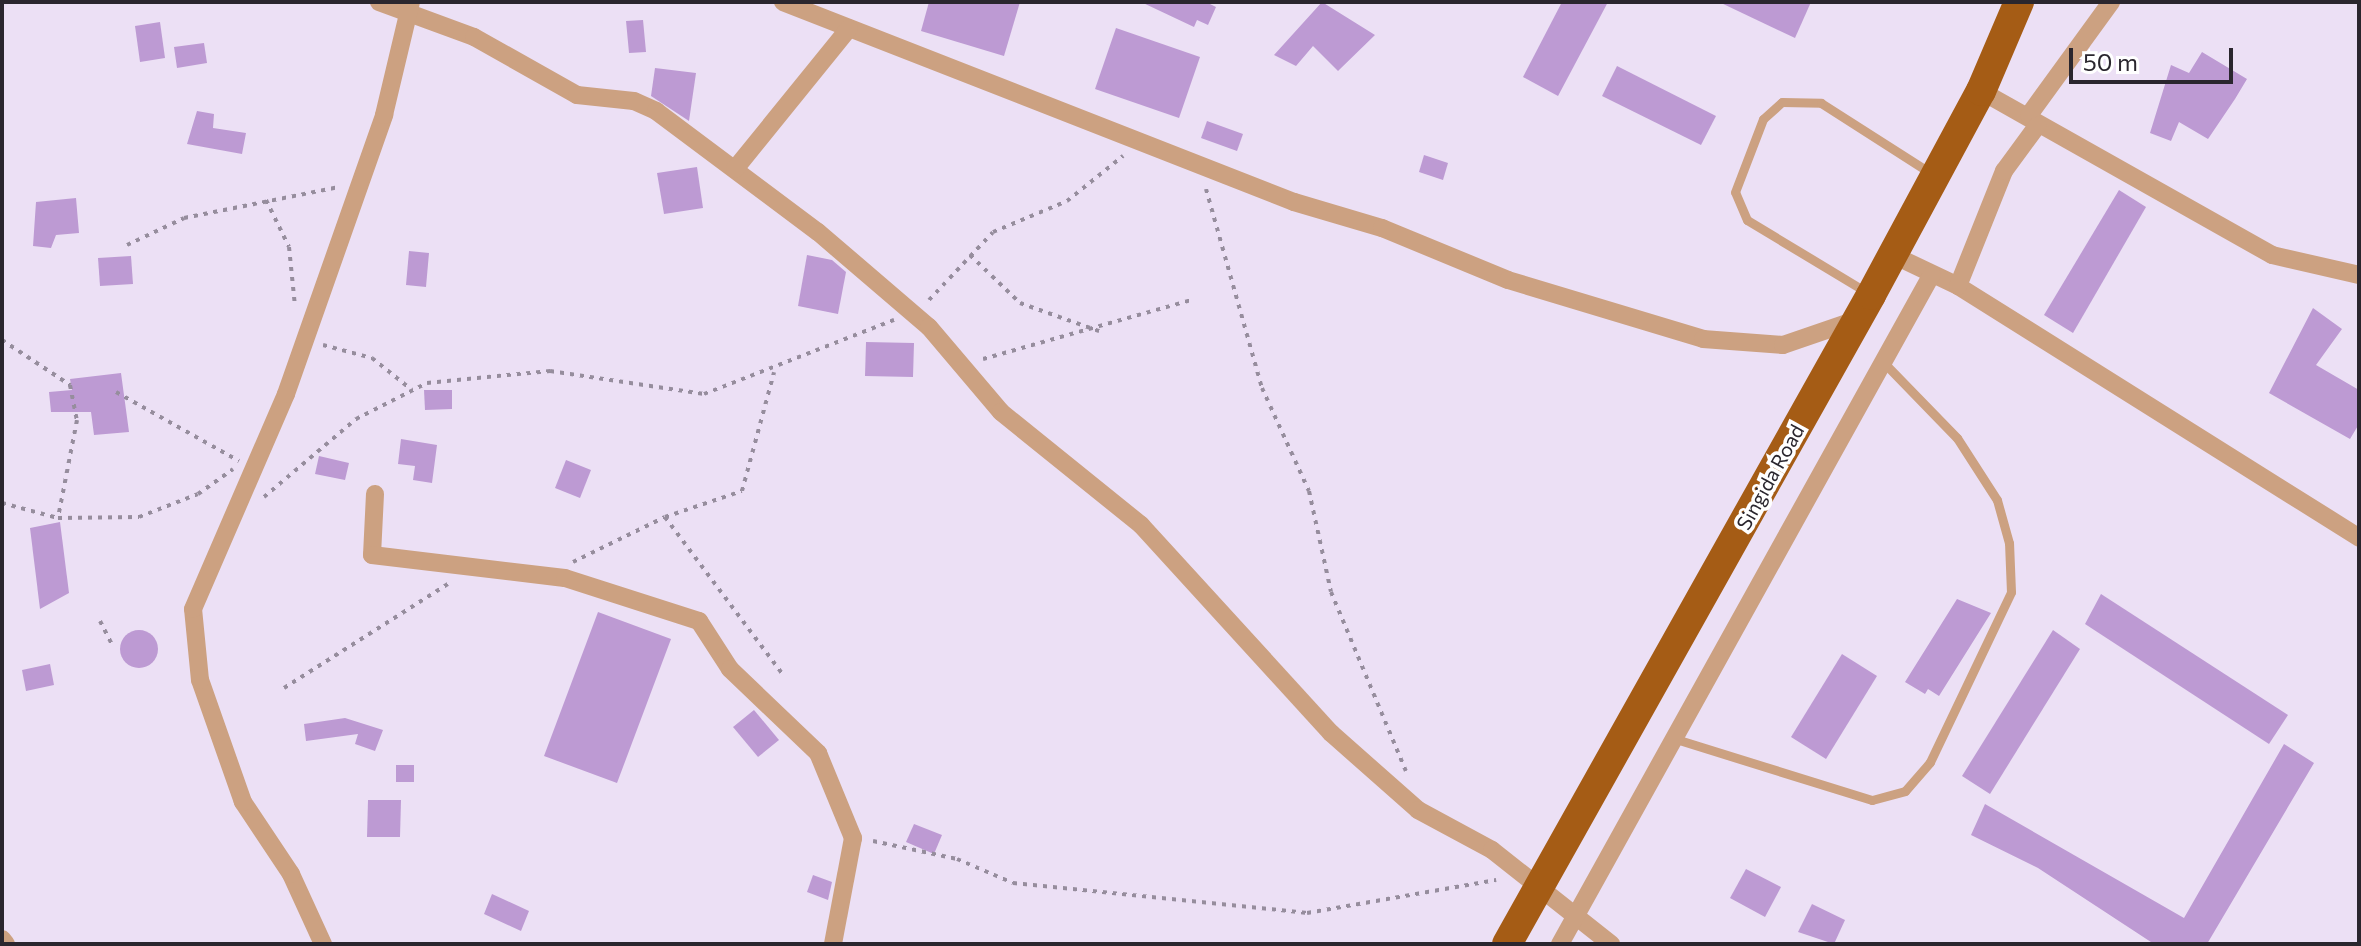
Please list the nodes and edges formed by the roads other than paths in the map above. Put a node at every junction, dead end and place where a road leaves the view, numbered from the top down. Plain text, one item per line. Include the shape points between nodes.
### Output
1 (379, 2) edge
2 (783, 2) edge
3 (2019, 2) edge
4 (2111, 2) edge
5 (410, 6) edge
6 (849, 28) junction
7 (1981, 91) junction
8 (2033, 120) junction
9 (735, 169) junction
10 (1935, 176) junction
11 (1893, 255) junction
12 (1932, 274) junction
13 (2359, 275) edge
14 (1958, 286) junction
15 (1865, 307) junction
16 (1884, 363) junction
17 (375, 494) dead end
18 (2359, 538) edge
19 (1679, 740) junction
20 (1530, 884) junction
21 (1574, 920) junction
22 (323, 944) edge
23 (833, 944) edge
24 (1507, 944) edge
25 (1560, 944) edge
26 (1611, 944) edge

1 - 5 street
2 - 6 street
3 - 7 highway, Singida Road
4 - 8 street
5 - 9 street via 577,95 634,101 656,111
5 - 22 street via 361,183 304,345 247,465 193,609 200,680 243,802 291,874
6 - 9 street
6 - 15 street via 1508,280 1703,339 1783,345
7 - 8 street
7 - 10 highway, Singida Road
8 - 13 street via 2272,255
8 - 14 street via 2004,171
9 - 20 street via 912,313 1001,412 1141,525 1283,686 1411,803
10 - 11 highway, Singida Road
10 - 15 lane via 1848,117 1805,98 1782,102 1749,144 1735,192 1747,220
11 - 12 street
11 - 15 highway, Singida Road
12 - 14 street
12 - 16 street
14 - 18 street
15 - 20 highway, Singida Road
16 - 19 street
16 - 19 lane via 1957,438 1997,500 2009,543 2011,592 1930,762 1905,791 1872,800
17 - 23 street via 372,555 565,578 699,621 730,669 818,753 853,838
19 - 21 street
20 - 21 street
20 - 24 highway, Singida Road
21 - 25 street
21 - 26 street

